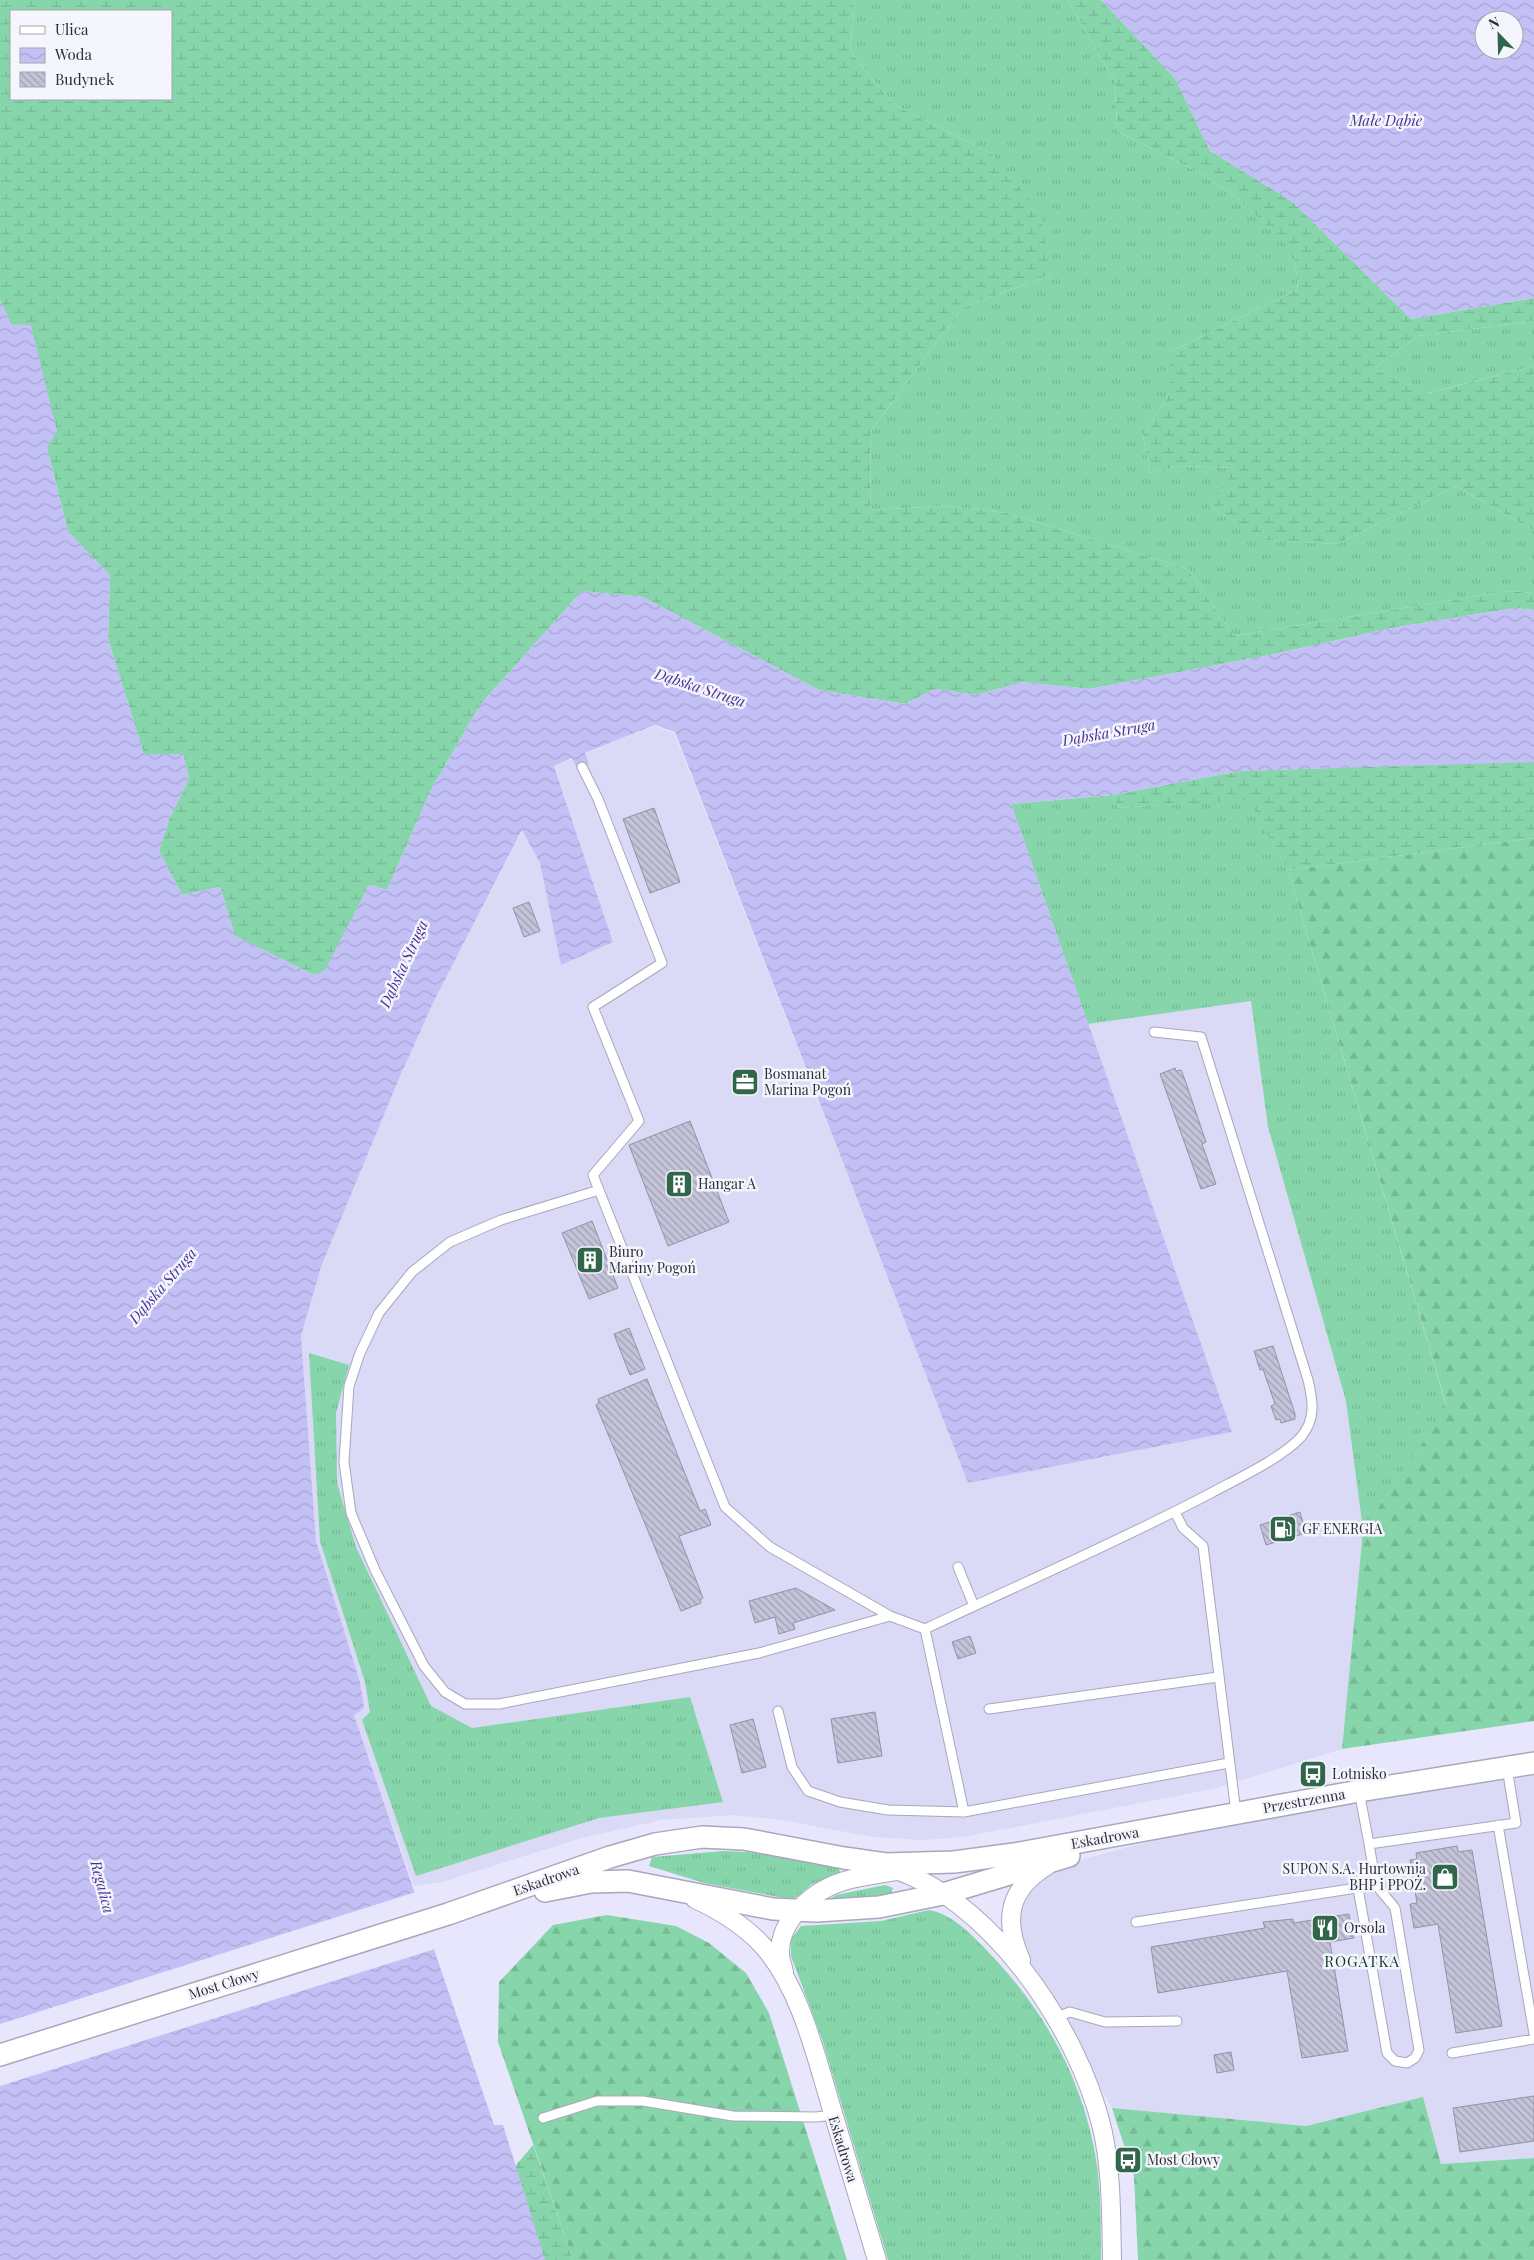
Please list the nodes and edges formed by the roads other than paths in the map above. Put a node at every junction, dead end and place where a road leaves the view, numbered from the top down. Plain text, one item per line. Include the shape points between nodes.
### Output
1 (582, 767) dead end
2 (1154, 1032) dead end
3 (599, 1190) junction
4 (1175, 1512) junction
5 (958, 1567) dead end
6 (974, 1606) junction
7 (890, 1616) junction
8 (925, 1629) junction
9 (1218, 1677) junction
10 (989, 1709) dead end
11 (778, 1711) dead end
12 (1229, 1763) junction
13 (1534, 1763) edge
14 (1507, 1767) junction
15 (1359, 1792) junction
16 (964, 1812) junction
17 (1236, 1813) junction
18 (1498, 1825) junction
19 (1163, 1828) junction
20 (1369, 1844) junction
21 (858, 1860) junction
22 (1057, 1860) junction
23 (939, 1863) junction
24 (898, 1871) junction
25 (1376, 1885) junction
26 (662, 1886) junction
27 (1358, 1888) junction
28 (943, 1894) junction
29 (798, 1910) junction
30 (448, 1914) junction
31 (1136, 1922) dead end
32 (1031, 1981) junction
33 (787, 1982) junction
34 (1054, 2018) junction
35 (1177, 2021) dead end
36 (1534, 2034) edge
37 (1534, 2039) edge
38 (1452, 2053) dead end
39 (0, 2055) edge
40 (833, 2115) junction
41 (543, 2118) dead end
42 (876, 2260) edge
43 (1112, 2260) edge

1 - 3 lane via 598,799 662,963 593,1007 639,1121 594,1175
2 - 4 lane via 1201,1037 1314,1403 1311,1422 1300,1437 1243,1476
3 - 7 lane via 725,1507 770,1548
3 - 7 lane via 502,1220 450,1242 412,1272 379,1312 360,1353 349,1386 344,1462 351,1513 375,1570 424,1666 445,1692 465,1704 499,1704 759,1652
4 - 6 lane
4 - 9 lane via 1183,1528 1203,1546
5 - 6 lane
6 - 8 lane
7 - 8 lane
8 - 16 lane
9 - 10 lane
9 - 12 lane
11 - 16 lane via 792,1767 808,1791 840,1802 888,1810
12 - 16 lane
12 - 17 lane
13 - 14 street, Przestrzenna
14 - 15 street, Przestrzenna
14 - 18 lane via 1516,1823
15 - 17 street, Przestrzenna
15 - 20 lane
17 - 19 street, Przestrzenna
18 - 20 lane
18 - 36 lane
19 - 22 street, Eskadrowa
19 - 23 street, Eskadrowa via 1014,1854
20 - 25 lane
21 - 23 street, Eskadrowa via 886,1864
21 - 24 street, Eskadrowa
21 - 30 street, Eskadrowa via 744,1839 702,1837 655,1844 610,1857
22 - 28 street, Eskadrowa
22 - 32 street, Eskadrowa via 1030,1878 1012,1907 1010,1928
23 - 24 street, Eskadrowa
24 - 28 street, Eskadrowa
24 - 29 street, Eskadrowa via 844,1881 824,1889
25 - 27 lane
25 - 27 lane via 1395,1908 1397,1917 1419,2050 1407,2063 1395,2061 1385,2047
26 - 29 street, Eskadrowa via 773,1909
26 - 30 street, Eskadrowa via 591,1882
26 - 33 street, Eskadrowa via 721,1911 747,1930 765,1948
27 - 31 lane
28 - 29 street, Eskadrowa via 879,1907
28 - 32 street, Eskadrowa via 977,1918
29 - 33 street, Eskadrowa via 781,1940 780,1954
30 - 39 street, Most Cłowy
32 - 34 street, Eskadrowa
33 - 40 street, Eskadrowa via 809,2036
34 - 35 lane via 1070,2012 1105,2022
34 - 43 street, Eskadrowa via 1088,2084 1102,2129
37 - 38 lane
40 - 41 lane via 733,2116 643,2100 598,2100
40 - 42 street, Eskadrowa

